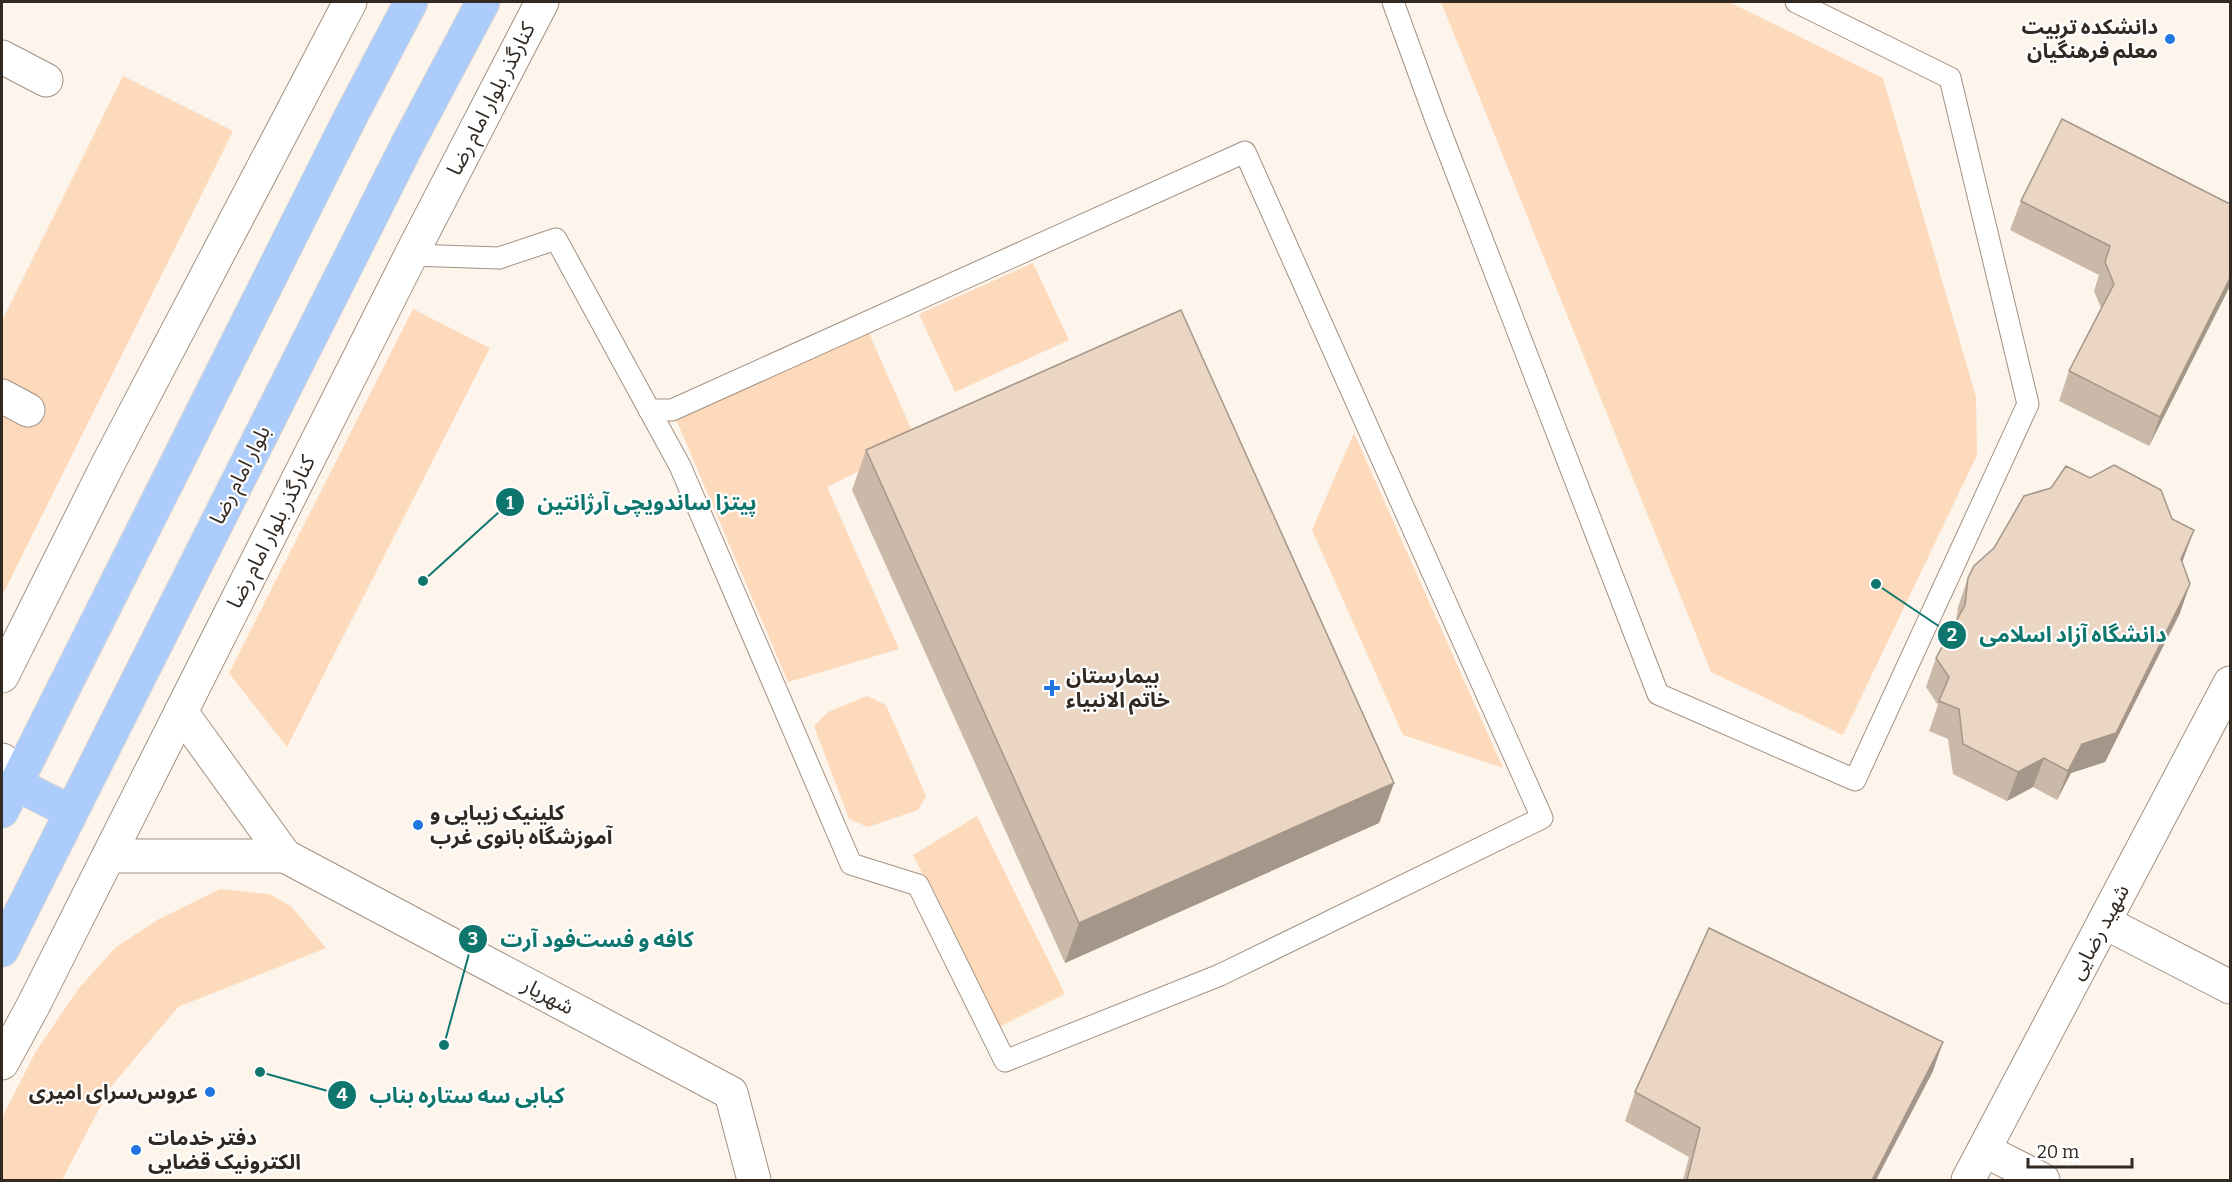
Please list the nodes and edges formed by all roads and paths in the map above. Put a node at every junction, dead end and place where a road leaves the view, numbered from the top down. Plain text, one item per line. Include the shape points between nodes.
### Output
1 (350, 2) edge
2 (411, 2) edge
3 (483, 2) edge
4 (542, 2) edge
5 (1393, 2) edge
6 (1796, 2) edge
7 (2, 57) edge
8 (46, 80) dead end
9 (411, 255) junction
10 (649, 410) junction
11 (2, 676) edge
12 (2229, 691) edge
13 (181, 712) junction
14 (5, 785) edge
15 (71, 812) junction
16 (109, 856) junction
17 (285, 856) junction
18 (2104, 922) junction
19 (2, 950) edge
20 (2230, 987) edge
21 (2, 1063) edge
22 (1984, 1150) junction
23 (754, 1180) edge
24 (1968, 1180) edge
25 (2043, 1180) edge

1 - 11 street via 109,462
2 - 14 main road
3 - 15 main road, بلوار امام رضا via 405,147
4 - 9 street, کنارگذر بلوار امام رضا
5 - 6 lane via 1658,694 1855,780 2028,404 1950,78
7 - 8 street
9 - 10 lane via 499,258 555,239
9 - 13 street, کنارگذر بلوار امام رضا
10 - 10 lane via 680,466 851,864 918,885 1005,1061 1220,975 1542,818 1245,152 672,410
12 - 18 street, شهید رضایی
13 - 16 street, کنارگذر بلوار امام رضا
13 - 17 street, شهریار
14 - 15 main road
15 - 19 main road, بلوار امام رضا
16 - 17 street, شهریار
16 - 21 street, کنارگذر بلوار امام رضا
17 - 23 street, شهریار via 731,1093
18 - 20 street
18 - 22 street, شهید رضایی
22 - 24 street, شهید رضایی
22 - 25 street

